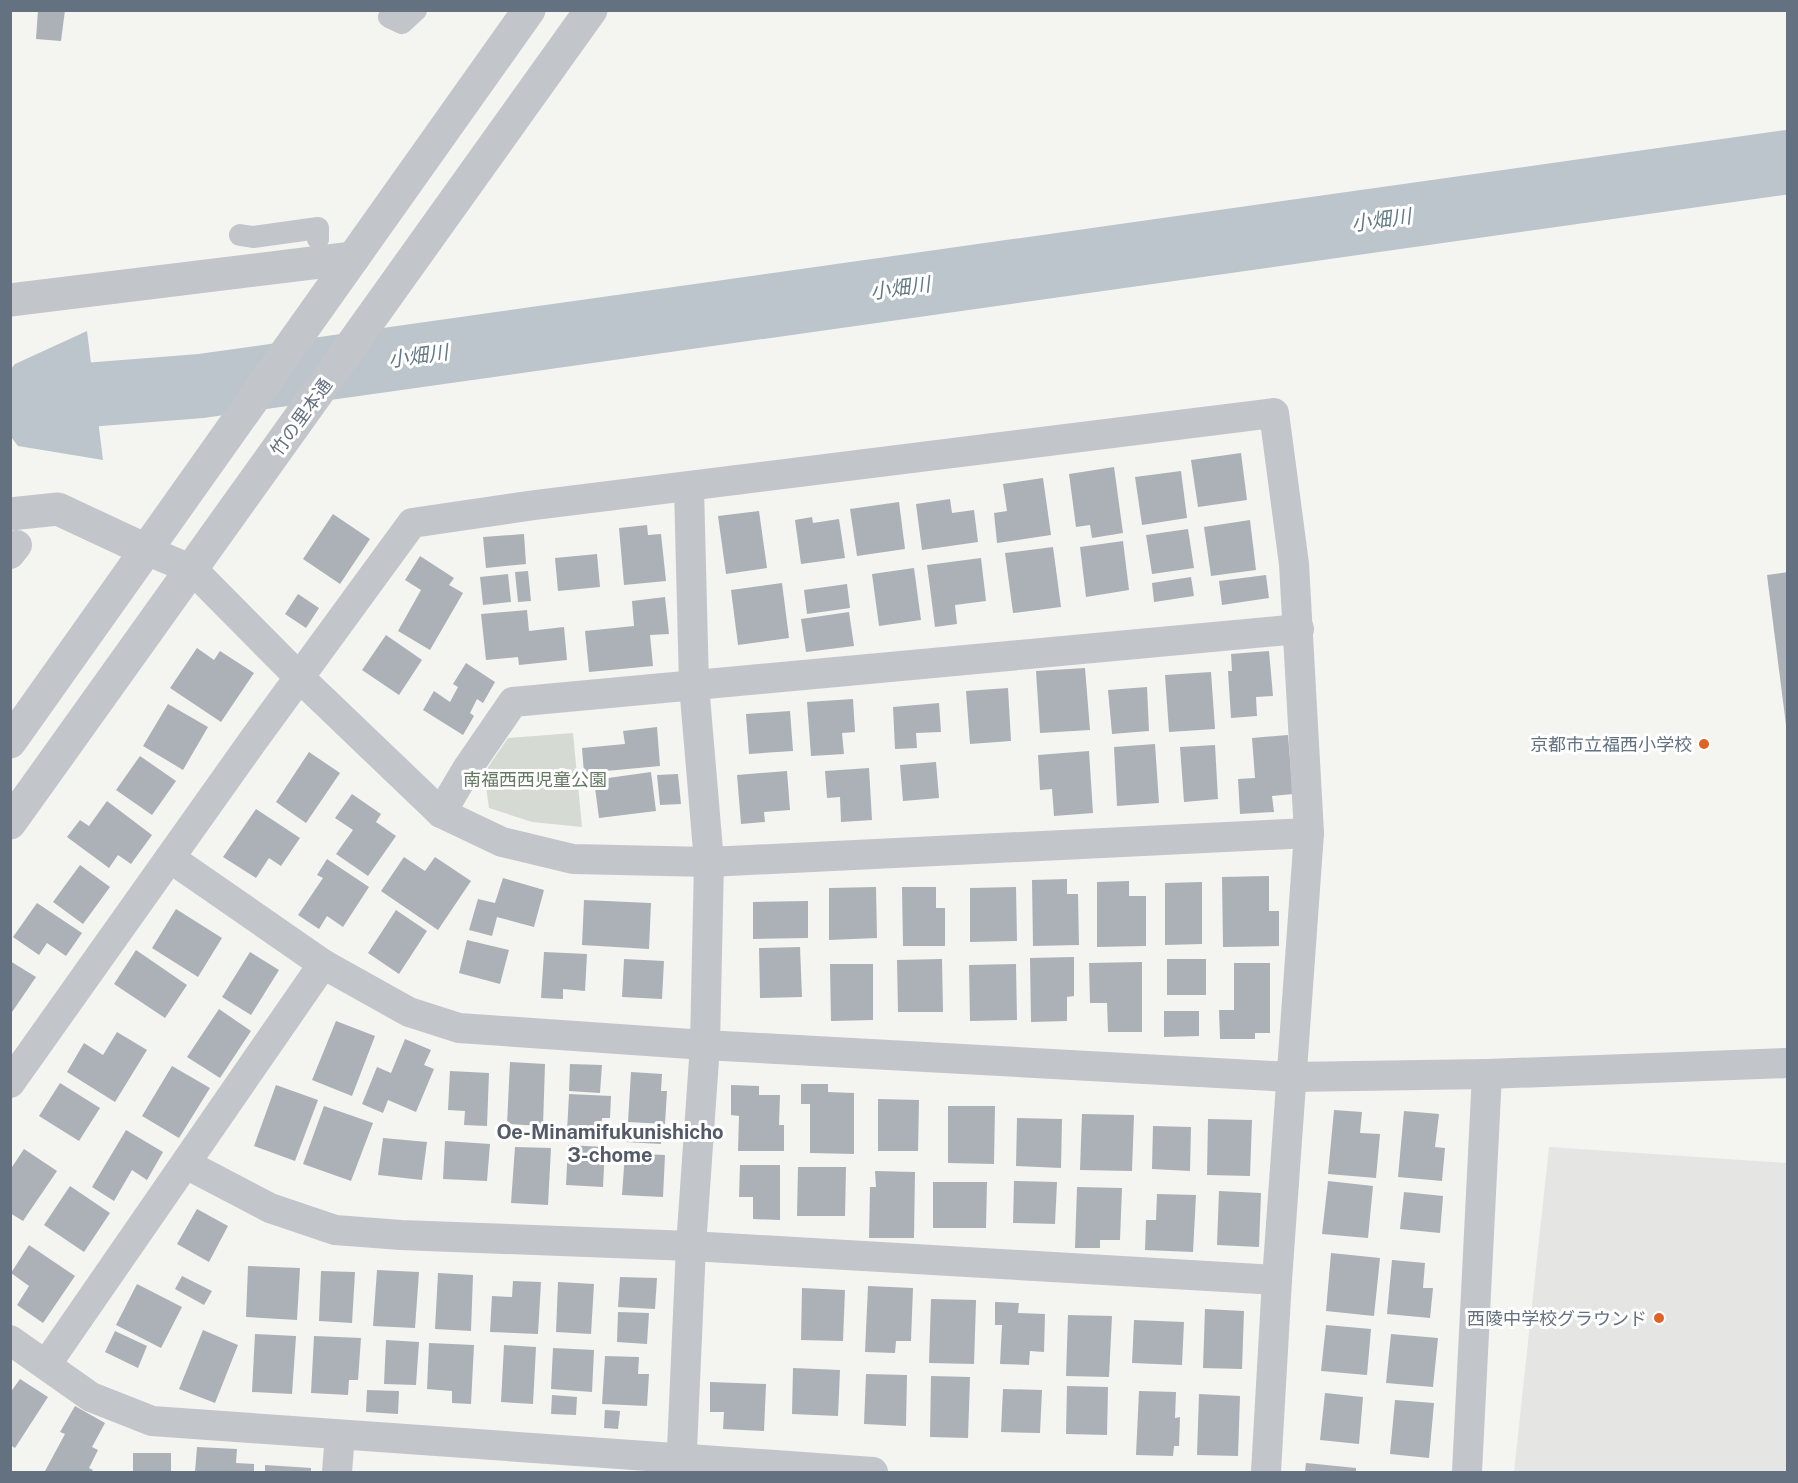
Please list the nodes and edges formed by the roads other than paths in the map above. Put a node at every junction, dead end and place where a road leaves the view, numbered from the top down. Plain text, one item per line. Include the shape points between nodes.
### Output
1 (416, 10) edge
2 (529, 10) edge
3 (591, 10) edge
4 (389, 17) dead end
5 (240, 235) dead end
6 (318, 239) dead end
7 (353, 258) junction
8 (10, 300) edge
9 (689, 487) junction
10 (10, 513) edge
11 (148, 551) junction
12 (193, 570) junction
13 (1299, 629) junction
14 (300, 678) junction
15 (694, 685) junction
16 (10, 742) edge
17 (441, 813) junction
18 (10, 824) edge
19 (1309, 833) junction
20 (170, 858) junction
21 (709, 861) junction
22 (323, 964) junction
23 (705, 1045) junction
24 (1788, 1063) edge
25 (1487, 1074) junction
26 (1291, 1077) junction
27 (10, 1083) edge
28 (186, 1164) junction
29 (691, 1246) junction
30 (1277, 1280) junction
31 (10, 1340) edge
32 (46, 1365) junction
33 (340, 1435) junction
34 (681, 1466) edge
35 (337, 1473) edge
36 (873, 1473) edge
37 (1266, 1473) edge
38 (1467, 1473) edge

1 - 4 street via 402,23
2 - 7 street
3 - 12 street, 竹の里本通
5 - 6 street via 253,237 318,228
7 - 8 street
7 - 11 street
9 - 13 street via 1274,413
9 - 14 street via 412,524
9 - 15 street
10 - 11 street via 58,509
11 - 12 street
11 - 16 street
12 - 14 street
12 - 18 street, 竹の里本通
13 - 15 street
13 - 19 street
14 - 17 street
14 - 20 street
15 - 17 street via 513,702
15 - 21 street
17 - 21 street via 502,842 573,859
19 - 21 street
19 - 26 street
20 - 22 street
20 - 27 street
21 - 23 street
22 - 23 street via 409,1012 459,1028
22 - 28 street
23 - 26 street
23 - 29 street
24 - 25 street
25 - 26 street
25 - 38 street
26 - 30 street
28 - 29 street via 270,1208 334,1230
28 - 32 street
29 - 30 street
29 - 34 street
30 - 37 street
31 - 32 street
32 - 33 street via 91,1397 152,1421
33 - 34 street
33 - 35 street
34 - 36 street

